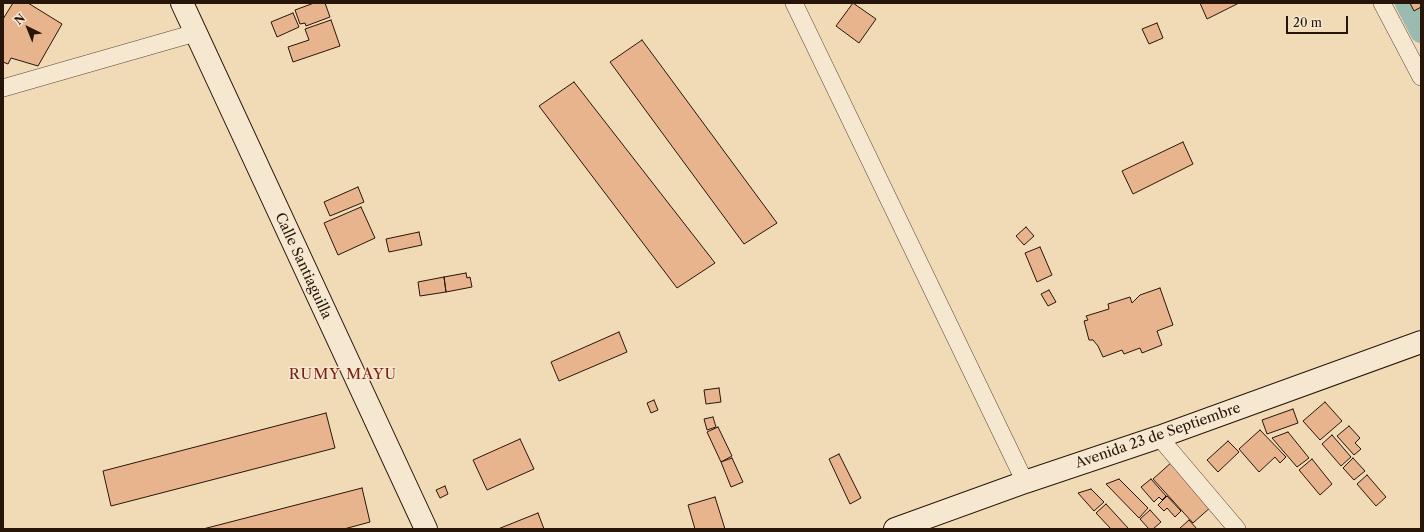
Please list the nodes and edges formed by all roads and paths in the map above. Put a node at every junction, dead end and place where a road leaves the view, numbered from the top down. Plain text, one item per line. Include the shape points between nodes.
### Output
1 (182, 3) edge
2 (794, 3) edge
3 (1382, 3) edge
4 (194, 33) junction
5 (1421, 77) edge
6 (3, 88) edge
7 (1421, 342) edge
8 (1160, 437) junction
9 (1025, 482) junction
10 (426, 529) edge
11 (895, 529) edge
12 (1237, 529) edge

1 - 4 street, Calle Santiaguilla
2 - 9 street
3 - 5 street
4 - 6 street
4 - 10 street, Calle Santiaguilla
7 - 8 street, Avenida 23 de Septiembre
8 - 9 street, Avenida 23 de Septiembre
8 - 12 street
9 - 11 street, Avenida 23 de Septiembre

